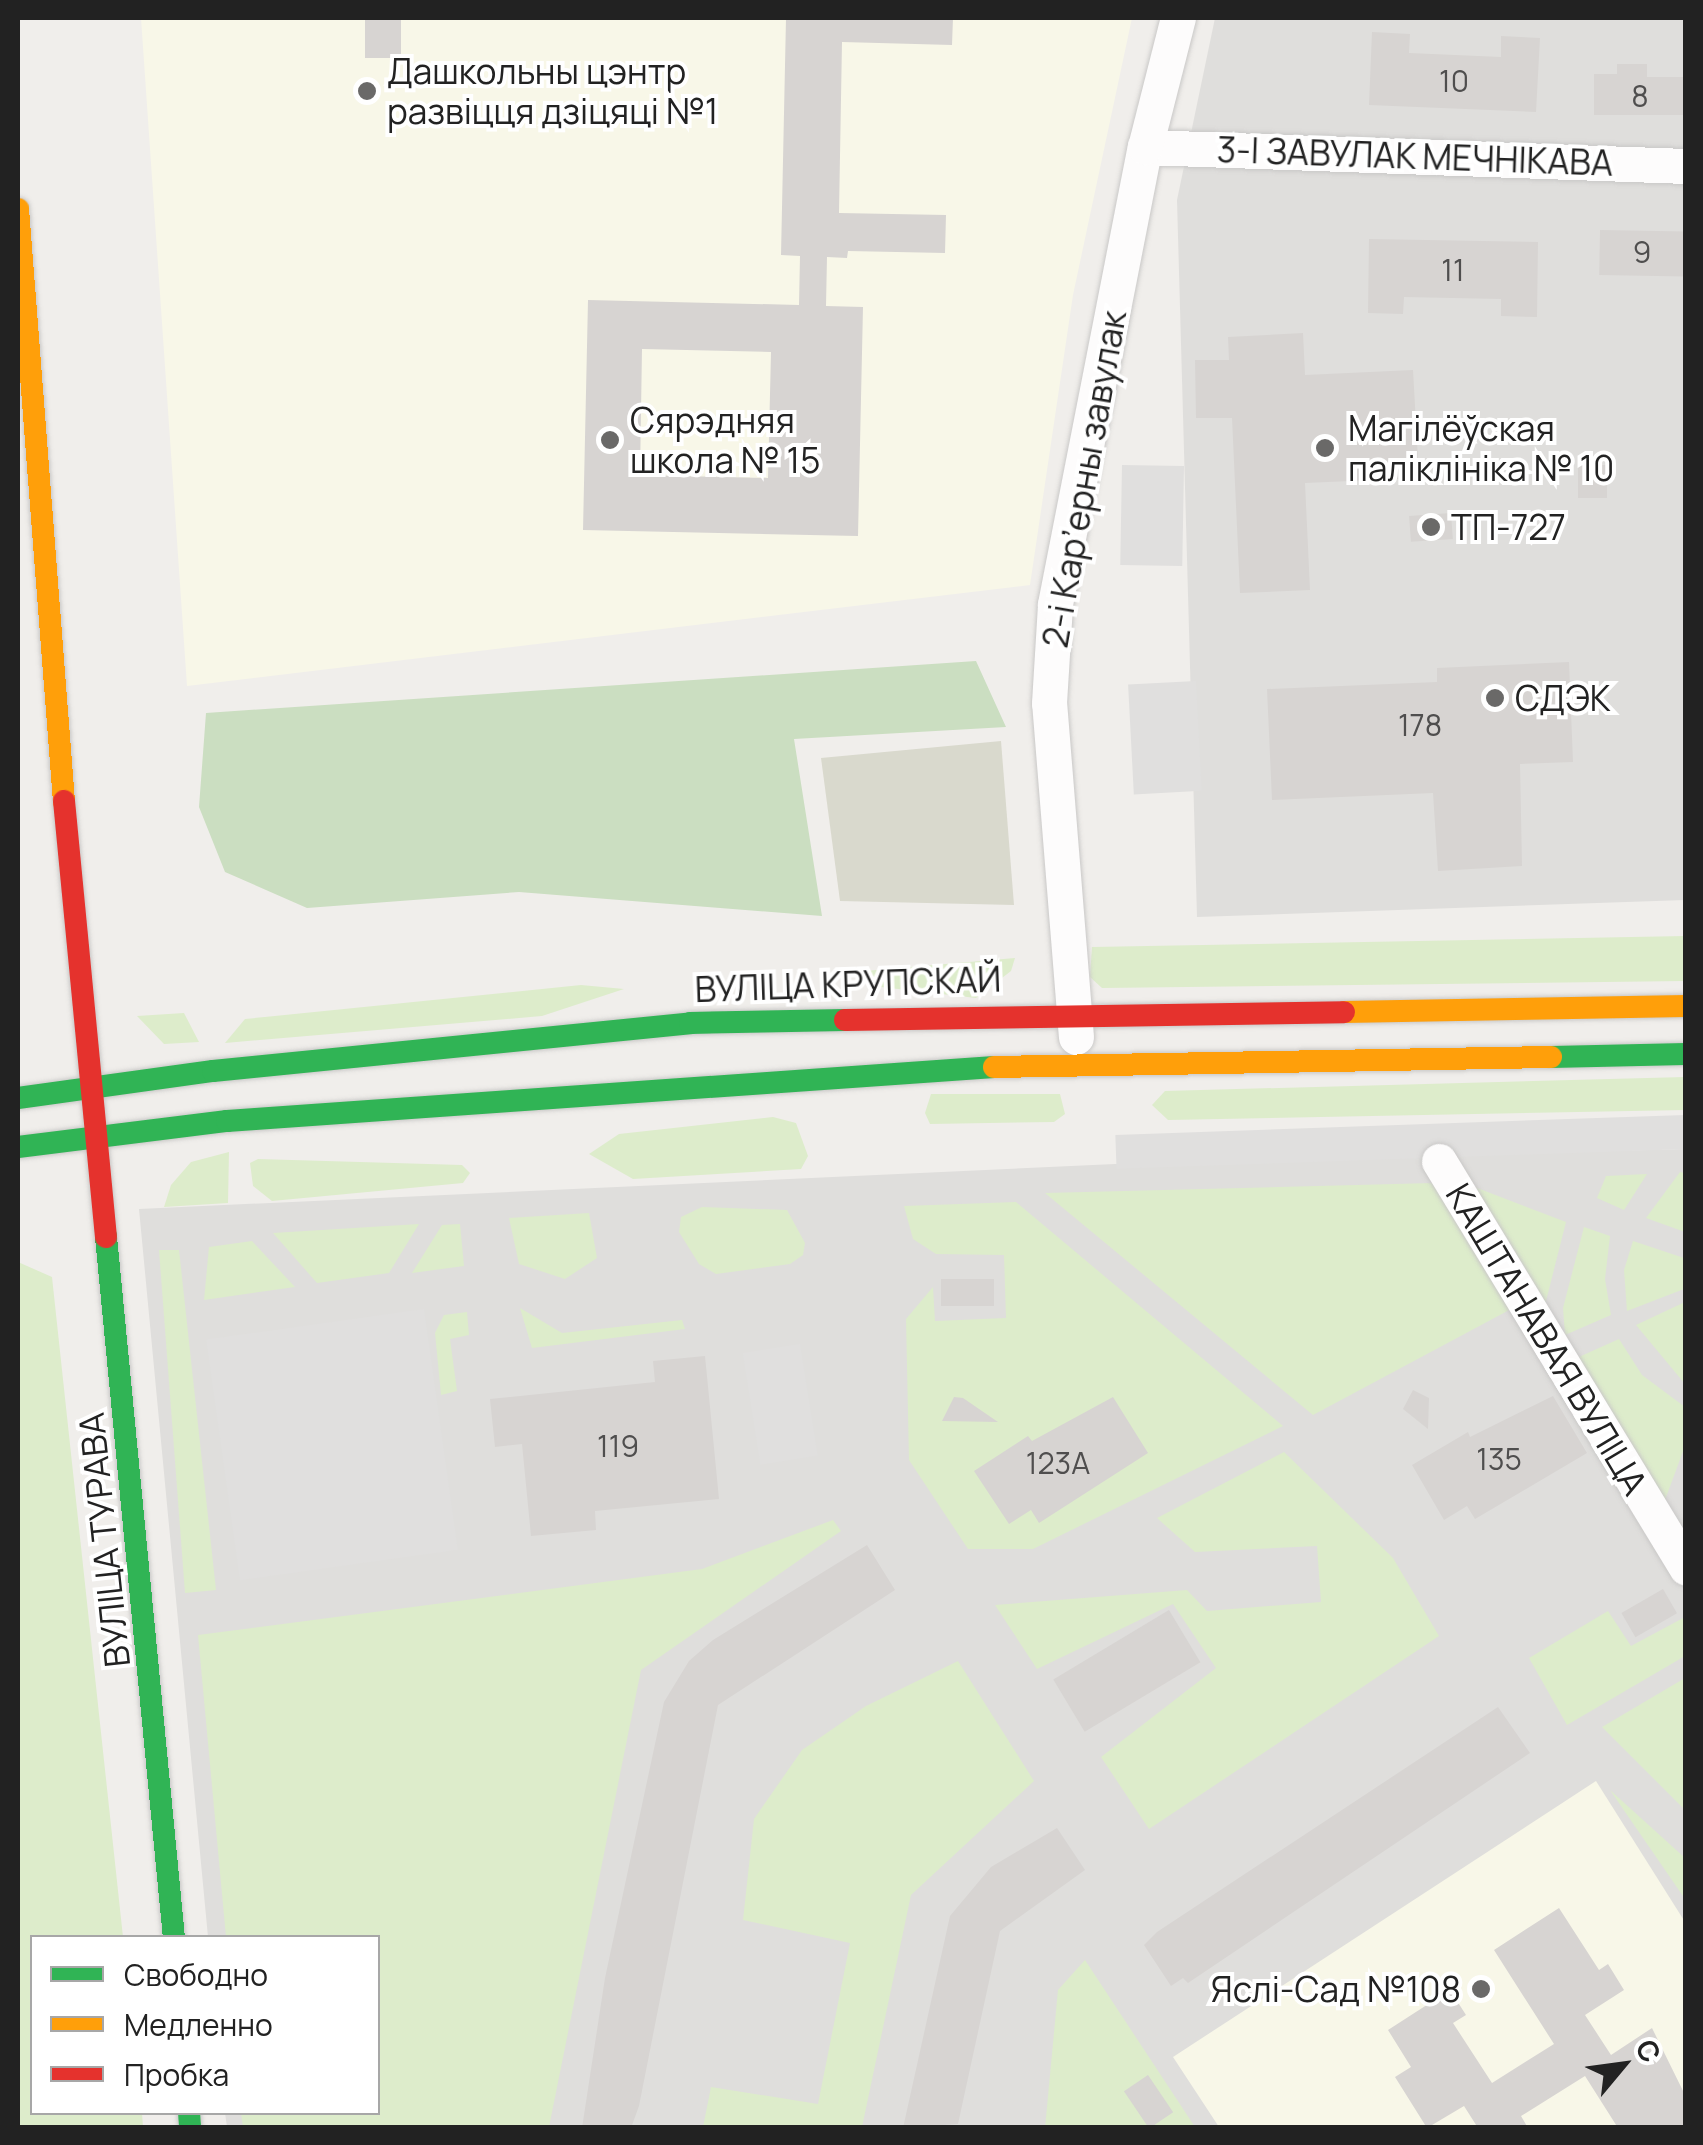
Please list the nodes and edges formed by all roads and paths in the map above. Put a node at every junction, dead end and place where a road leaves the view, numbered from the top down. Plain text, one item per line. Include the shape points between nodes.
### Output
1 (1178, 18) edge
2 (1146, 147) junction
3 (1686, 166) edge
4 (18, 209) edge
5 (1686, 1006) edge
6 (1075, 1012) junction
7 (1686, 1054) edge
8 (1078, 1067) junction
9 (92, 1085) junction
10 (18, 1098) edge
11 (95, 1135) junction
12 (18, 1147) edge
13 (1439, 1162) dead end
14 (1686, 1568) edge
15 (174, 1935) edge

1 - 2 street, 2-і Карʼерны завулак
2 - 3 street, 3-І ЗАВУЛАК МЕЧНІКАВА
2 - 6 street, 2-і Карʼерны завулак via 1055,604 1049,703
4 - 9 main road, ВУЛІЦА ТУРАВА
5 - 6 main road, ВУЛІЦА КРУПСКАЙ
6 - 8 street, 2-і Карʼерны завулак
6 - 9 main road, ВУЛІЦА КРУПСКАЙ via 690,1024
7 - 8 main road
8 - 11 main road via 742,1079
9 - 10 main road, ВУЛІЦА КРУПСКАЙ
9 - 11 main road, ВУЛІЦА ТУРАВА
11 - 12 main road
11 - 15 main road, ВУЛІЦА ТУРАВА via 149,1621
13 - 14 street, КАШТАНАВАЯ ВУЛІЦА

